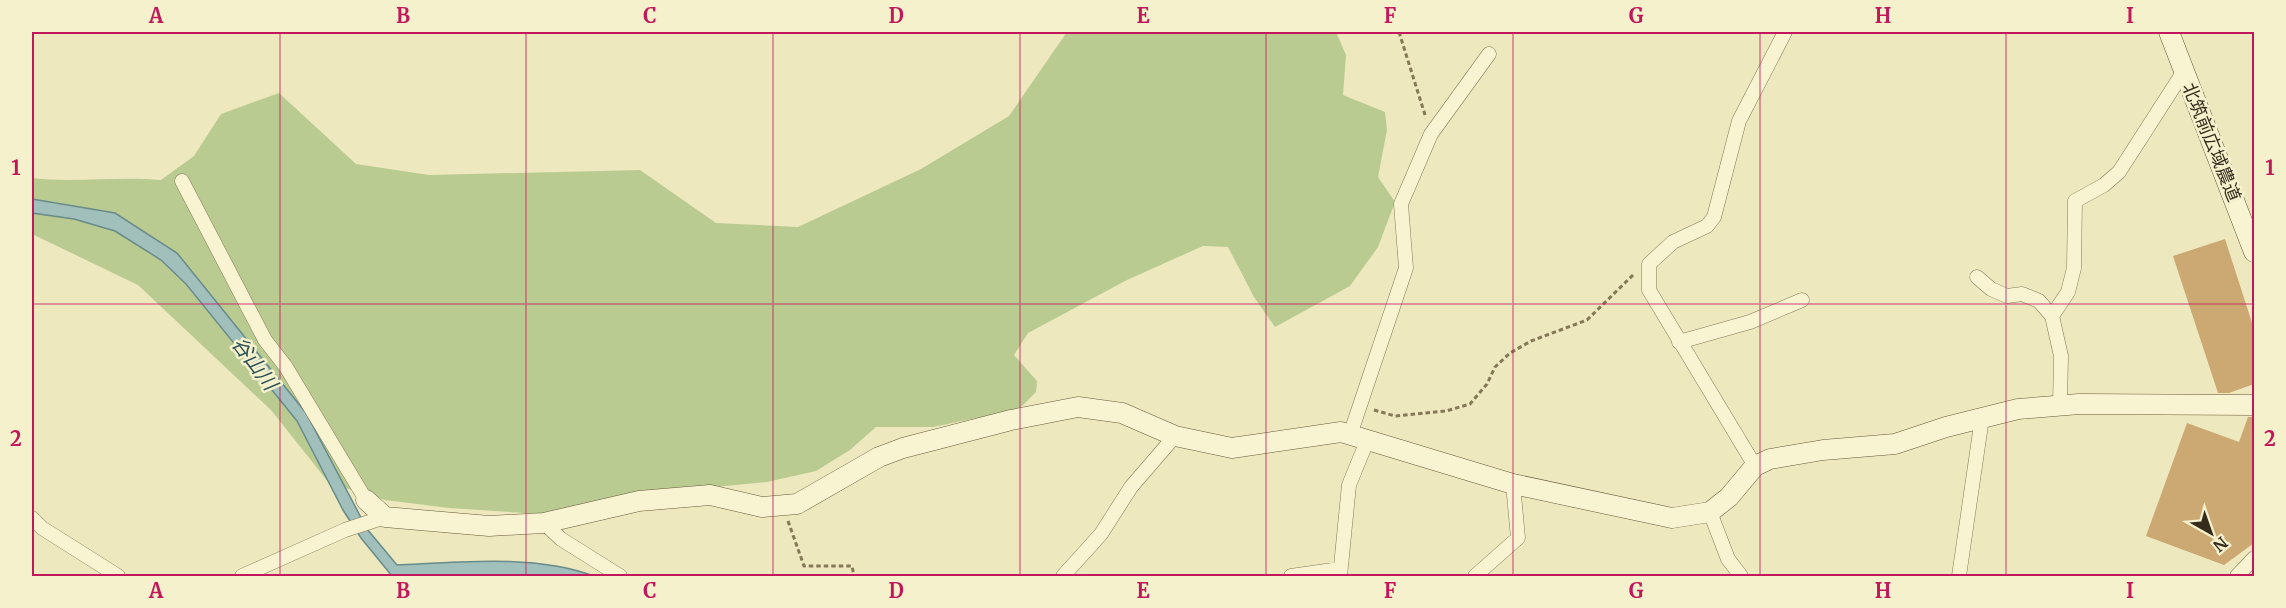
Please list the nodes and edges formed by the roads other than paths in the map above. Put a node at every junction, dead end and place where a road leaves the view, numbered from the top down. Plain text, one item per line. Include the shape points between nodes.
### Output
1 (1785, 32) edge
2 (2169, 32) edge
3 (1489, 54) dead end
4 (2184, 71) junction
5 (182, 181) dead end
6 (2254, 252) edge
7 (1977, 277) dead end
8 (1802, 300) dead end
9 (2052, 316) junction
10 (1679, 342) junction
11 (2060, 405) junction
12 (2254, 405) edge
13 (1982, 418) junction
14 (1174, 436) junction
15 (1359, 438) junction
16 (1755, 466) junction
17 (1513, 484) junction
18 (366, 500) joint
19 (1710, 512) junction
20 (32, 518) edge
21 (376, 519) junction
22 (544, 523) junction
23 (2254, 558) edge
24 (1340, 573) edge
25 (118, 576) edge
26 (242, 576) edge
27 (620, 576) edge
28 (1064, 576) edge
29 (1291, 576) edge
30 (1475, 576) edge
31 (1741, 576) edge
32 (1959, 576) edge
33 (2237, 576) edge

1 - 10 street via 1739,121 1714,217 1707,226 1673,242 1649,264 1649,290
2 - 4 street, 北筑前広域農道
3 - 15 street via 1431,134 1401,204 1406,268 1360,405
4 - 6 street, 北筑前広域農道
4 - 9 street via 2119,172 2075,201 2073,268 2068,292
5 - 18 street via 266,340
7 - 9 street via 2007,296 2022,294 2039,301
8 - 10 street via 1750,322
9 - 11 street via 2061,356
10 - 16 street
11 - 12 street
11 - 13 street
13 - 16 street via 1895,444 1822,450 1770,459
13 - 32 street
14 - 15 street via 1232,448 1341,432
14 - 22 street via 1122,413 1078,407 903,448 879,457 797,504 762,507 710,495 639,501
14 - 28 street via 1131,487 1101,534
15 - 17 street
15 - 24 street via 1349,485
16 - 19 street via 1729,497
17 - 19 street via 1672,519
17 - 30 street via 1518,538
18 - 21 street
19 - 31 street via 1728,559
20 - 25 street
21 - 22 street via 489,526
21 - 26 street
22 - 27 street via 561,539
23 - 33 street
24 - 29 street

